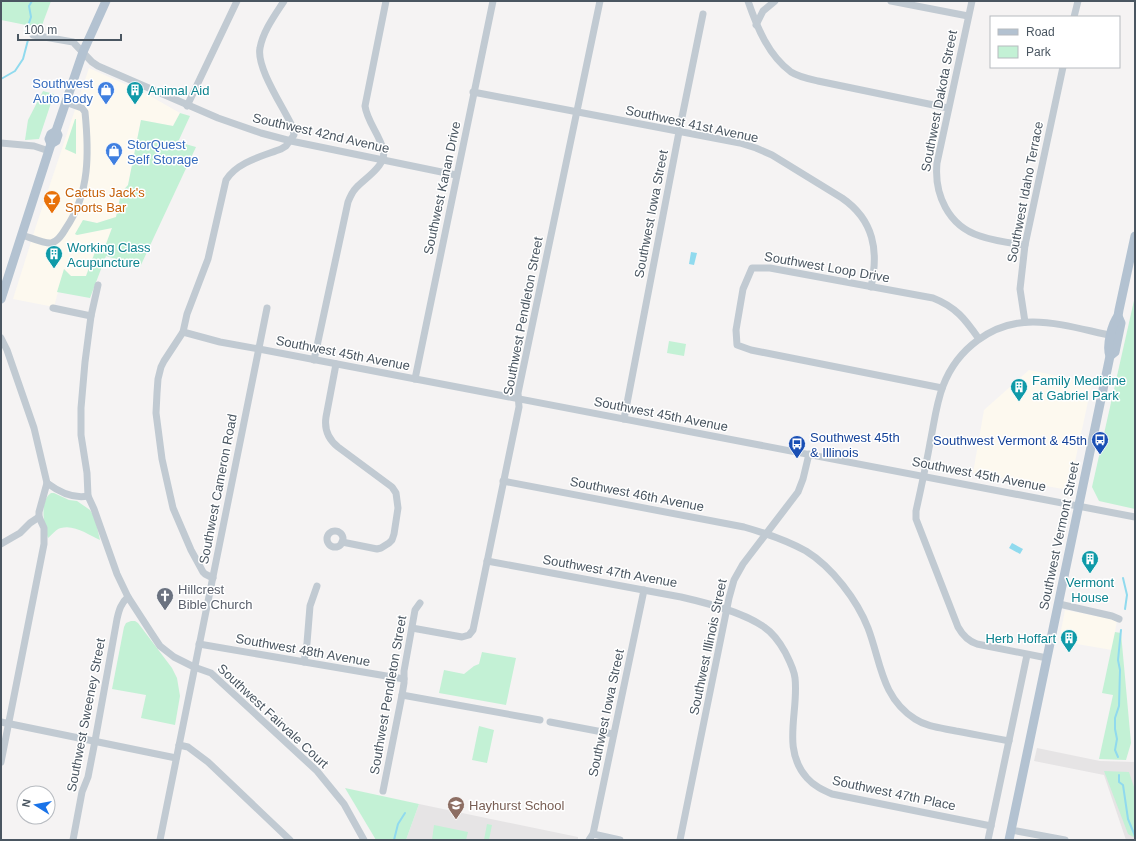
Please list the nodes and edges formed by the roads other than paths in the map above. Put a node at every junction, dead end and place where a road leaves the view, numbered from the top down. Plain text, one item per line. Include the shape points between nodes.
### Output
1 (106, 1) edge
2 (237, 1) edge
3 (284, 1) edge
4 (386, 1) edge
5 (493, 1) edge
6 (600, 1) edge
7 (748, 1) edge
8 (775, 1) edge
9 (891, 1) edge
10 (972, 1) edge
11 (1078, 1) edge
12 (703, 14) dead end
13 (968, 16) junction
14 (1074, 16) edge
15 (756, 24) junction
16 (33, 35) dead end
17 (83, 52) junction
18 (1063, 68) edge
19 (474, 92) junction
20 (65, 102) junction
21 (187, 106) junction
22 (948, 108) junction
23 (576, 113) junction
24 (679, 132) junction
25 (291, 141) junction
26 (1, 143) edge
27 (50, 147) junction
28 (382, 159) junction
29 (456, 175) junction
30 (22, 234) junction
31 (1135, 236) edge
32 (1025, 245) junction
33 (98, 285) dead end
34 (871, 287) junction
35 (1, 298) edge
36 (53, 308) dead end
37 (267, 308) dead end
38 (91, 316) junction
39 (1025, 322) junction
40 (183, 332) junction
41 (1114, 337) junction
42 (1, 338) edge
43 (979, 339) junction
44 (259, 349) junction
45 (314, 360) junction
46 (336, 364) junction
47 (415, 379) junction
48 (942, 388) junction
49 (518, 400) junction
50 (624, 419) junction
51 (809, 454) junction
52 (924, 476) junction
53 (503, 481) junction
54 (47, 483) junction
55 (88, 496) junction
56 (1078, 506) junction
57 (39, 517) junction
58 (1135, 517) edge
59 (766, 533) junction
60 (342, 542) dead end
61 (1, 544) edge
62 (487, 561) junction
63 (213, 578) junction
64 (317, 586) dead end
65 (644, 590) junction
66 (128, 597) junction
67 (420, 603) dead end
68 (1058, 604) junction
69 (727, 610) junction
70 (1119, 619) dead end
71 (412, 628) junction
72 (199, 644) junction
73 (1027, 655) junction
74 (1047, 658) junction
75 (304, 662) junction
76 (194, 667) junction
77 (404, 679) junction
78 (402, 694) junction
79 (540, 720) dead end
80 (1, 722) edge
81 (550, 722) dead end
82 (9, 724) junction
83 (613, 734) junction
84 (1009, 741) junction
85 (95, 742) junction
86 (179, 745) junction
87 (176, 758) junction
88 (1, 762) edge
89 (383, 791) dead end
90 (991, 826) junction
91 (1011, 830) junction
92 (591, 837) edge
93 (73, 840) edge
94 (160, 840) edge
95 (290, 840) edge
96 (364, 840) edge
97 (620, 840) edge
98 (680, 840) edge
99 (988, 840) edge
100 (1009, 840) edge
101 (1065, 840) edge

1 - 17 main road
2 - 21 street
3 - 25 street via 262,39 259,54 264,71 293,128 294,135
4 - 28 street via 365,106 383,148
5 - 19 street, Southwest Kanan Drive
6 - 23 street, Southwest Pendleton Street
7 - 15 street
8 - 15 street via 763,12
9 - 13 street
10 - 13 street, Southwest Dakota Street
11 - 14 street
12 - 24 street, Southwest Iowa Street
13 - 22 street, Southwest Dakota Street
15 - 22 street via 770,50 792,72 801,76
16 - 17 street, Southwest 42nd Avenue via 70,41
17 - 20 main road
17 - 21 street, Southwest 42nd Avenue via 98,66
18 - 32 street, Southwest Idaho Terrace
19 - 23 street, Southwest 41st Avenue
19 - 29 street, Southwest Kanan Drive
20 - 27 main road via 56,130 58,135
20 - 30 street via 82,108 85,112 87,166 82,198 70,223 57,241 48,243
21 - 25 street, Southwest 42nd Avenue via 245,128
22 - 32 street, Southwest Dakota Street via 936,171 942,202 961,227 974,234
23 - 24 street, Southwest 41st Avenue
23 - 49 street, Southwest Pendleton Street
24 - 34 street, Southwest 41st Avenue via 756,148 852,205 864,219 872,238 875,259
24 - 50 street, Southwest Iowa Street
25 - 28 street, Southwest 42nd Avenue
25 - 40 street via 281,149 240,166 226,180 208,259 187,314
26 - 27 street
27 - 30 main road
28 - 29 street, Southwest 42nd Avenue
28 - 45 street via 374,171 355,189 348,202
29 - 47 street, Southwest Kanan Drive
30 - 35 main road
31 - 41 main road, Southwest Vermont Street via 1118,316 1121,323
32 - 39 street, Southwest Idaho Terrace via 1020,289
33 - 38 street, Southwest Fairvale Court
34 - 43 street, Southwest Loop Drive via 933,298 953,308 962,316
34 - 48 street, Southwest Loop Drive via 770,268 752,268 743,289 736,330 737,345 751,350
36 - 38 street
37 - 44 street, Southwest Cameron Road
38 - 55 street, Southwest Fairvale Court via 80,414
39 - 41 street via 1051,323
39 - 43 street via 1000,328
40 - 44 street, Southwest 45th Avenue
40 - 63 street via 159,373 156,413 158,432 173,508 203,572
41 - 56 main road, Southwest Vermont Street via 1115,352 1110,356
42 - 54 street via 34,428
43 - 48 street via 960,357
44 - 45 street, Southwest 45th Avenue
44 - 63 street, Southwest Cameron Road
45 - 46 street, Southwest 45th Avenue
46 - 47 street, Southwest 45th Avenue
46 - 60 street via 325,423 327,434 333,444 388,483 396,494 398,504 392,540 387,545 377,549
47 - 49 street, Southwest 45th Avenue
48 - 52 street
49 - 50 street, Southwest 45th Avenue
49 - 53 street, Southwest Pendleton Street via 519,407
50 - 51 street, Southwest 45th Avenue
51 - 52 street, Southwest 45th Avenue
51 - 59 street, Southwest Illinois Street via 798,492
52 - 56 street, Southwest 45th Avenue
52 - 73 street via 916,519 962,633 968,640 977,644
53 - 59 street, Southwest 46th Avenue
53 - 62 street, Southwest Pendleton Street
54 - 55 street via 73,496
54 - 57 street
55 - 66 street, Southwest Fairvale Court
56 - 58 street, Southwest 45th Avenue
56 - 68 main road, Southwest Vermont Street
57 - 61 street via 20,533
57 - 82 street via 44,528 44,544
59 - 69 street, Southwest Illinois Street via 736,575
59 - 84 street, Southwest 46th Avenue via 806,552 820,563 853,599 865,622 888,690 905,712 930,726
62 - 65 street, Southwest 47th Avenue
62 - 71 street, Southwest Pendleton Street via 473,630 469,635 462,637
63 - 72 street, Southwest Cameron Road
64 - 75 street via 310,606
65 - 69 street, Southwest 47th Avenue via 707,603
65 - 83 street, Southwest Iowa Street
66 - 76 street, Southwest Fairvale Court via 160,646 174,658
66 - 85 street, Southwest Sweeney Street via 123,602 117,619
67 - 71 street, Southwest Pendleton Street via 415,610
68 - 70 street
68 - 74 main road, Southwest Vermont Street
69 - 90 street, Southwest 47th Place via 765,627 787,656 795,677 792,747 800,768 815,785 832,794
69 - 98 street, Southwest Illinois Street
71 - 77 street, Southwest Pendleton Street
72 - 75 street, Southwest 48th Avenue
72 - 76 street, Southwest Cameron Road
73 - 74 street
73 - 84 street
74 - 91 main road, Southwest Vermont Street
75 - 77 street, Southwest 48th Avenue
76 - 86 street, Southwest Cameron Road
76 - 96 street, Southwest Fairvale Court via 211,673 317,771 344,804
77 - 78 street, Southwest Pendleton Street
78 - 79 street
78 - 89 street, Southwest Pendleton Street
80 - 82 street
81 - 83 street
82 - 85 street
82 - 88 street
83 - 92 street, Southwest Iowa Street
84 - 90 street
85 - 87 street
85 - 93 street, Southwest Sweeney Street
86 - 87 street, Southwest Cameron Road
86 - 95 street via 188,747 208,762
87 - 94 street, Southwest Cameron Road
90 - 99 street
91 - 100 main road, Southwest Vermont Street
91 - 101 street
92 - 97 street

